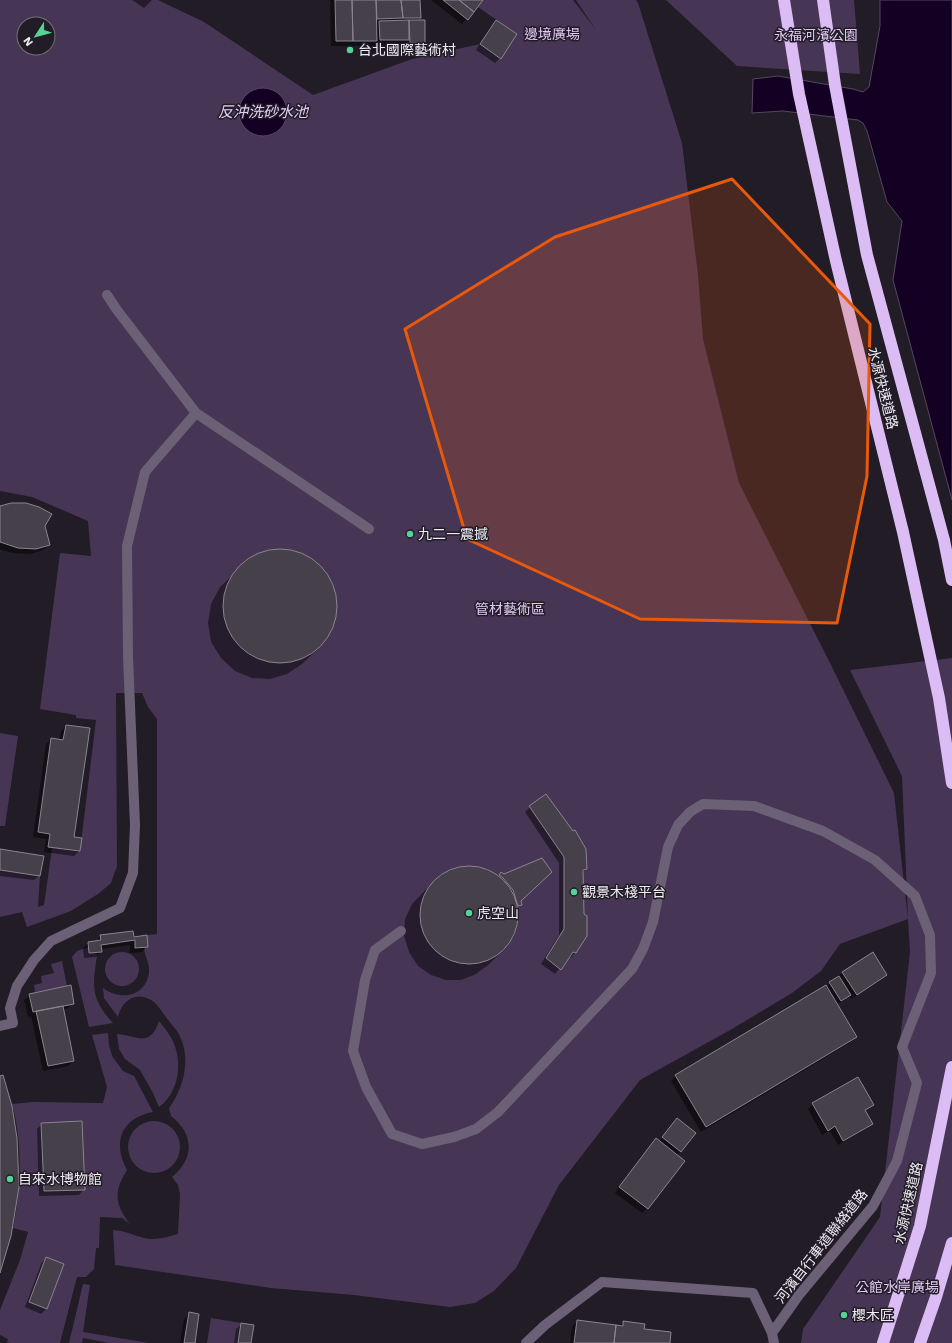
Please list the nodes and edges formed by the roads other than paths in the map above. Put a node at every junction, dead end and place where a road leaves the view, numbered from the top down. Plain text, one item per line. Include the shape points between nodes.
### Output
1 (784, 0) edge
2 (823, 0) edge
3 (107, 295) dead end
4 (196, 413) junction
5 (369, 529) dead end
6 (952, 580) edge
7 (952, 783) edge
8 (401, 931) dead end
9 (0, 1026) edge
10 (952, 1067) edge
11 (952, 1243) edge
12 (773, 1338) edge
13 (526, 1343) edge
14 (883, 1343) edge
15 (920, 1343) edge

1 - 7 highway, 水源快速道路 via 799,94 834,254 903,532 938,690
2 - 6 highway via 835,85 867,255 944,540
3 - 4 lane
4 - 5 lane
4 - 9 lane via 145,472 128,546 128,657 135,825 133,873 120,908 52,941 34,960 17,986 10,1008 12,1023
8 - 12 lane, 河濱自行車道聯絡道路 via 375,950 365,980 353,1051 366,1086 392,1134 422,1144 476,1129 498,1112 632,969 653,922 668,847 678,825 690,812 703,804 754,806 823,831 875,860 915,896 930,935 931,973 902,1047 917,1083 897,1161 873,1206 799,1295
10 - 14 highway, 水源快速道路 via 920,1226
11 - 15 highway
12 - 13 lane via 753,1293 602,1282 545,1325

